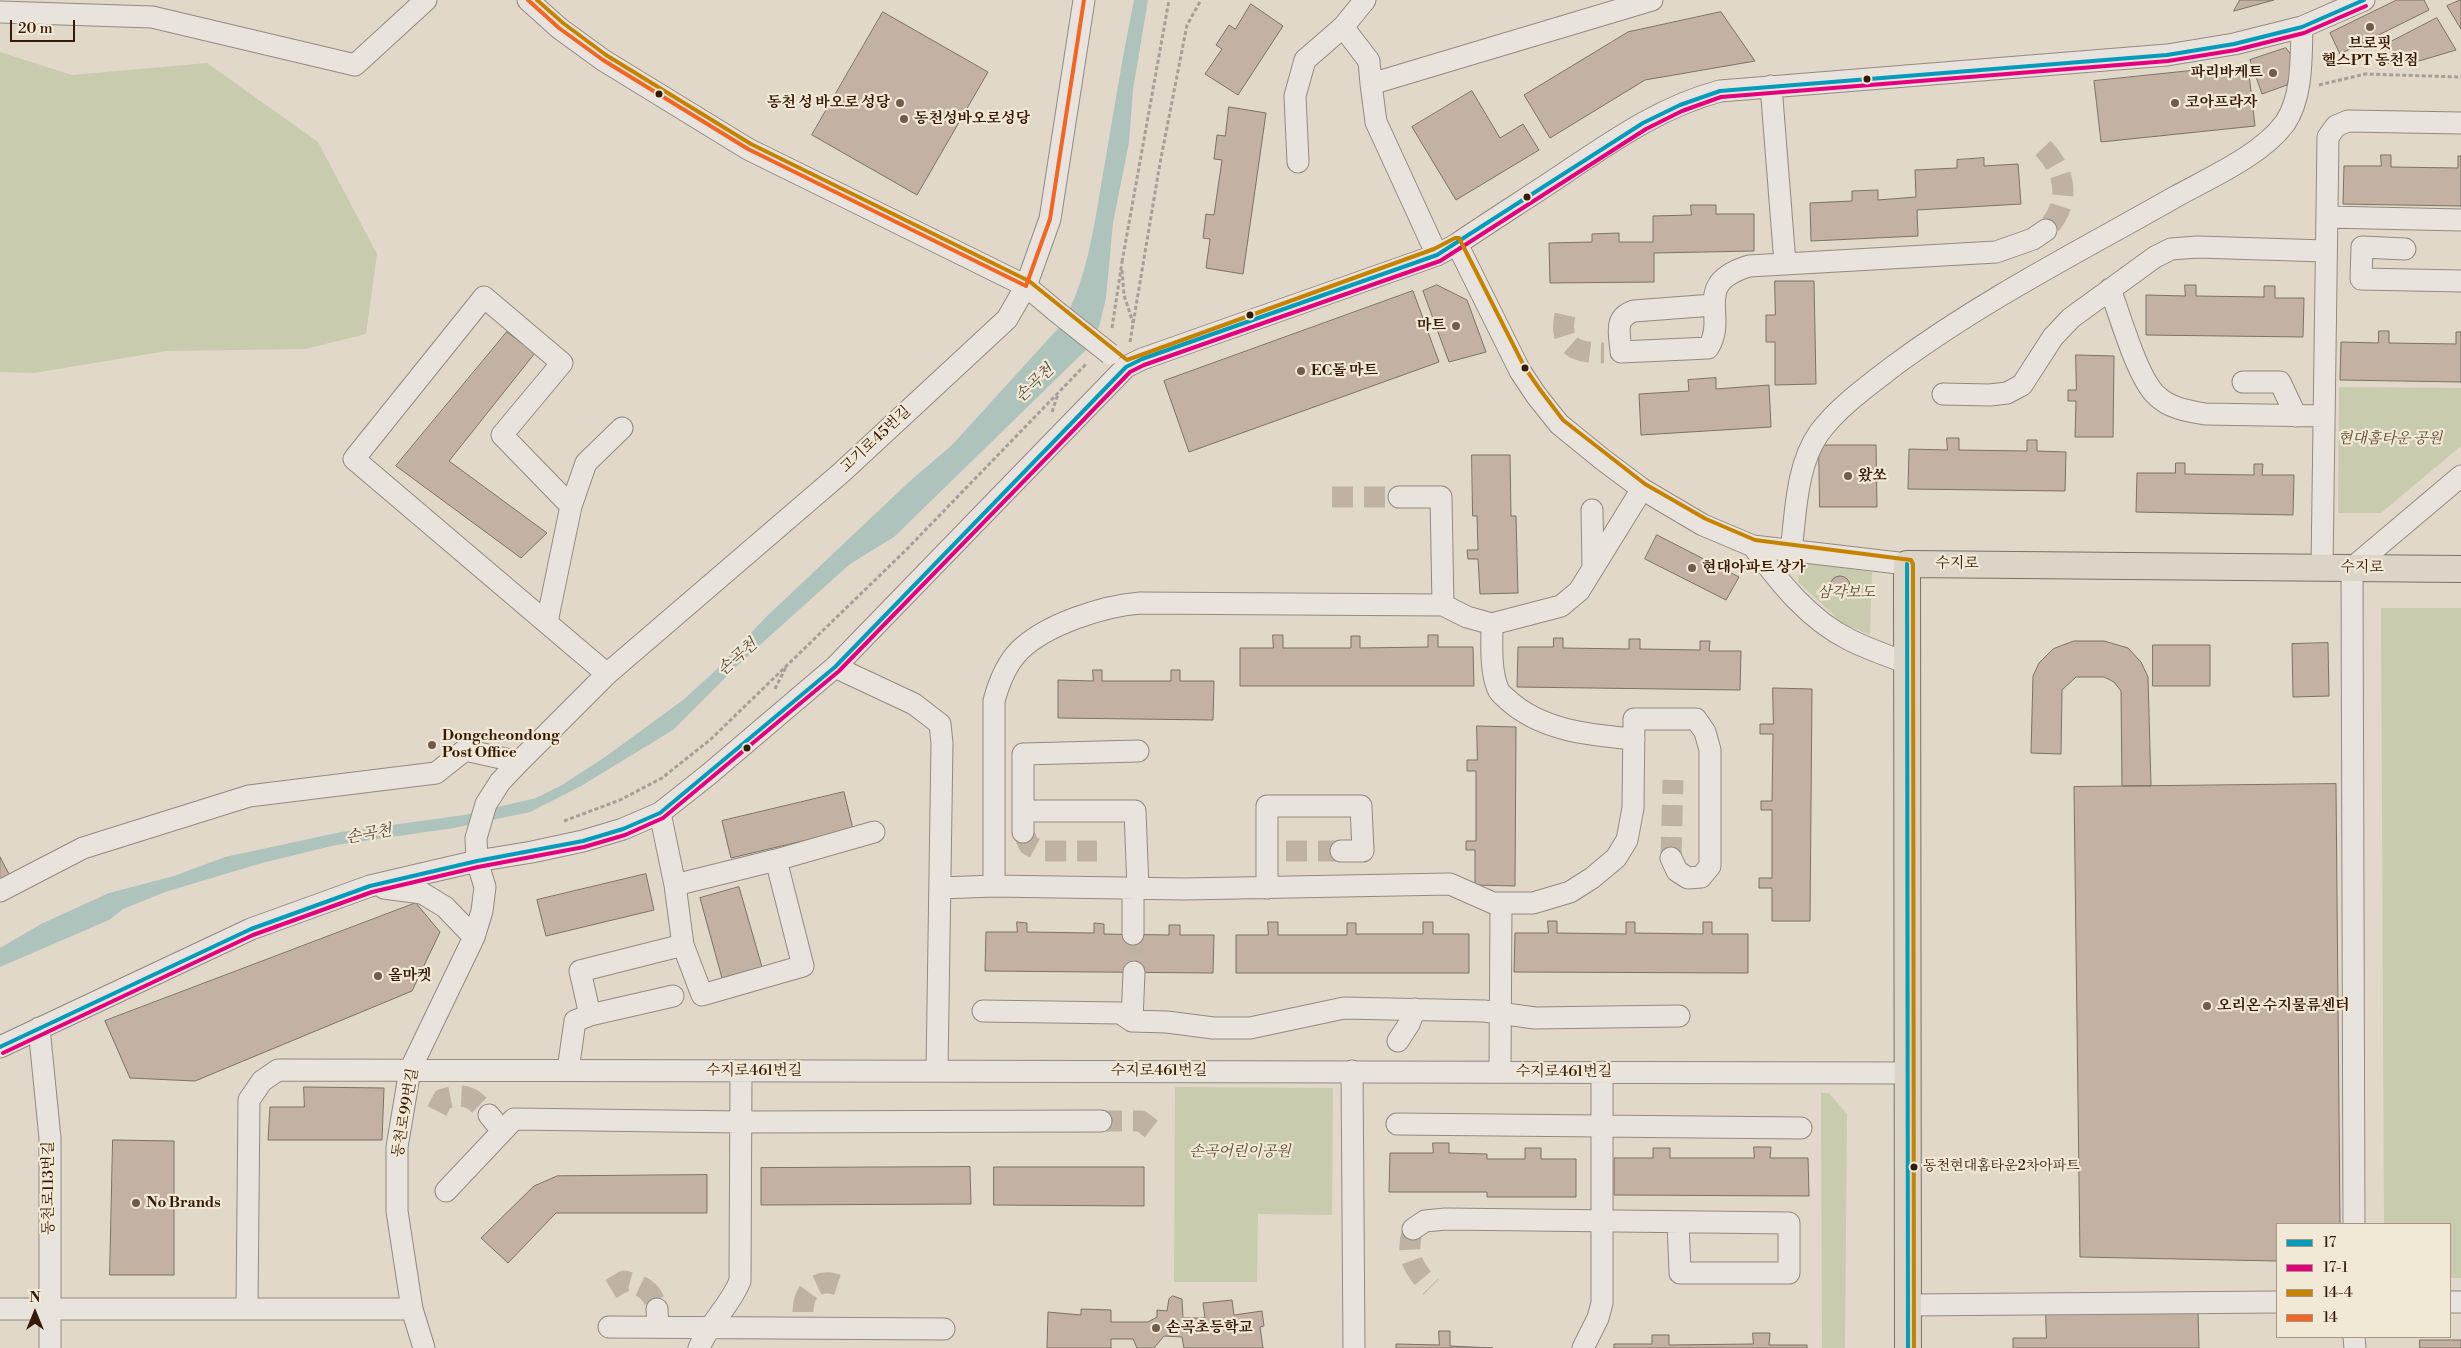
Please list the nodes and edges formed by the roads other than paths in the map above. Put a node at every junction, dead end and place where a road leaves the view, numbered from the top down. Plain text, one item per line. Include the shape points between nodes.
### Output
1 (426, 0) edge
2 (528, 0) edge
3 (1084, 0) edge
4 (1365, 0) edge
5 (1652, 0) edge
6 (2364, 0) edge
7 (0, 12) edge
8 (1343, 27) junction
9 (2302, 27) junction
10 (1371, 84) junction
11 (1771, 86) junction
12 (2461, 122) edge
13 (1298, 162) dead end
14 (2327, 217) junction
15 (2461, 220) edge
16 (2046, 230) tunnel mouth
17 (1457, 244) junction
18 (2404, 249) dead end
19 (2326, 251) junction
20 (1437, 255) junction
21 (1785, 264) junction
22 (2461, 281) edge
23 (1026, 286) junction
24 (2110, 289) junction
25 (1713, 305) junction
26 (1110, 353) junction
27 (2243, 382) dead end
28 (1943, 394) dead end
29 (2296, 416) junction
30 (2324, 416) junction
31 (622, 428) dead end
32 (2461, 476) edge
33 (1642, 489) junction
34 (1399, 497) tunnel mouth
35 (570, 506) junction
36 (1592, 510) dead end
37 (1753, 546) junction
38 (1791, 551) junction
39 (1907, 564) junction
40 (1593, 568) junction
41 (2322, 568) junction
42 (2352, 568) junction
43 (2461, 569) edge
44 (1443, 604) junction
45 (546, 622) junction
46 (1492, 624) junction
47 (1907, 663) junction
48 (835, 667) junction
49 (607, 674) junction
50 (1634, 739) junction
51 (1138, 751) dead end
52 (519, 762) junction
53 (1023, 811) junction
54 (660, 813) junction
55 (874, 832) dead end
56 (1023, 832) tunnel mouth
57 (1341, 851) tunnel mouth
58 (1671, 858) tunnel mouth
59 (776, 860) junction
60 (477, 861) junction
61 (675, 885) junction
62 (370, 886) junction
63 (994, 886) junction
64 (940, 888) junction
65 (1136, 888) junction
66 (1267, 888) junction
67 (0, 891) edge
68 (1501, 903) junction
69 (1133, 934) tunnel mouth
70 (474, 937) junction
71 (683, 945) junction
72 (1134, 972) tunnel mouth
73 (673, 996) dead end
74 (1415, 1009) junction
75 (983, 1011) dead end
76 (1500, 1014) junction
77 (590, 1015) junction
78 (1679, 1016) dead end
79 (1132, 1021) junction
80 (39, 1028) junction
81 (1398, 1041) dead end
82 (0, 1047) edge
83 (410, 1070) junction
84 (568, 1070) junction
85 (741, 1071) junction
86 (937, 1071) junction
87 (1352, 1071) junction
88 (1500, 1072) junction
89 (1602, 1072) junction
90 (1907, 1073) junction
91 (489, 1115) tunnel mouth
92 (1101, 1121) tunnel mouth
93 (741, 1122) junction
94 (1397, 1124) dead end
95 (1602, 1125) junction
96 (1801, 1128) dead end
97 (502, 1132) junction
98 (446, 1191) dead end
99 (1602, 1222) junction
100 (1678, 1222) junction
101 (2354, 1223) edge
102 (1412, 1229) dead end
103 (2276, 1302) edge
104 (1908, 1305) junction
105 (247, 1308) junction
106 (0, 1309) edge
107 (50, 1309) junction
108 (412, 1309) junction
109 (609, 1327) dead end
110 (710, 1327) junction
111 (944, 1329) dead end
112 (50, 1348) edge
113 (424, 1348) edge
114 (699, 1348) edge
115 (1354, 1348) edge
116 (1583, 1348) edge
117 (1908, 1348) edge

1 - 7 street via 355,65 152,17
2 - 23 street via 559,28 604,60 748,149
3 - 23 street, 고기로45번길 via 1050,219
4 - 8 street
5 - 10 street
6 - 9 street
8 - 10 street via 1369,61
8 - 13 street via 1305,60 1294,96
9 - 11 street via 2234,44 2167,55
9 - 38 street via 2297,90 2286,121 2273,137 2251,153 1973,311 1875,380 1835,416 1818,434 1801,474
10 - 20 street via 1376,122
11 - 17 street via 1720,91 1692,98 1665,110 1613,140
11 - 21 street
12 - 14 street via 2348,121 2336,126 2328,137
14 - 15 street
14 - 19 street
16 - 21 street via 2032,239 1996,252
17 - 20 street
17 - 33 street via 1520,371 1536,395 1559,424
18 - 22 street via 2362,247 2361,279
19 - 24 street via 2182,247 2155,257
19 - 30 street
20 - 26 street via 1142,359
21 - 25 street via 1734,270 1715,291
23 - 26 street, bridge
23 - 49 street, 고기로45번길 via 1000,326 841,472
24 - 28 street via 2071,318 2053,337 2022,385 2007,393 1990,395
24 - 29 street via 2144,378 2155,394 2168,404 2205,414
25 - 25 street via 1714,339 1708,348 1612,353 1619,321 1624,314
26 - 48 street
27 - 29 street via 2280,382
29 - 30 street
30 - 41 street
31 - 35 street via 586,462
32 - 42 street
33 - 37 street via 1704,525
33 - 40 street
34 - 44 street via 1441,497
35 - 45 street
35 - 45 street via 502,435 562,363 484,297 354,459
36 - 40 street
37 - 38 street
37 - 47 street via 1777,580 1813,616 1848,639
38 - 39 street
39 - 41 main road, 수지로
39 - 47 main road
40 - 46 street via 1579,591 1561,606
41 - 42 main road, 수지로
42 - 43 main road, 수지로
42 - 101 street
44 - 46 street via 1467,617
44 - 63 street via 1118,604 1071,621 1034,640 1020,650 1008,666 998,684 994,701
45 - 49 street
46 - 50 street via 1493,667 1498,690 1516,707 1559,727
47 - 90 main road
48 - 54 street
48 - 64 street via 914,704 940,724
49 - 52 street, 고기로45번길
50 - 58 street via 1634,719 1696,719 1705,732 1710,750 1710,866 1701,877 1688,878 1677,871
50 - 68 street via 1633,808 1627,840 1616,858 1570,892 1533,903
51 - 53 street via 1023,754
52 - 60 street, 고기로45번길 via 500,782 486,804 476,838
52 - 67 street via 466,750 436,773 249,796 83,848
53 - 56 street
53 - 65 street via 1135,811
54 - 60 street via 623,830 583,841
54 - 61 street
55 - 59 street
57 - 66 street via 1363,851 1361,806 1267,806
59 - 61 street
59 - 71 street via 803,966 702,995
60 - 62 street
60 - 70 street, 동천로99번길 via 485,887
61 - 71 street
62 - 70 street via 422,893 445,906
62 - 80 street via 251,929
63 - 64 street
63 - 65 street
64 - 86 street
65 - 66 street
65 - 69 street
66 - 68 street via 1450,884 1493,903
68 - 76 street
70 - 83 street, 동천로99번길
71 - 77 street via 580,971
72 - 79 street
73 - 77 street
74 - 76 street
74 - 79 street via 1344,1008 1250,1028
74 - 81 street
75 - 79 street via 1120,1013
76 - 78 street via 1534,1018
76 - 88 street
77 - 84 street via 575,1021
80 - 82 street
80 - 107 street, 동천로113번길 via 50,1138
83 - 84 street, 수지로461번길
83 - 105 street, 수지로461번길 via 278,1070 262,1081 249,1100
83 - 108 street, 동천로99번길 via 397,1147 397,1211
84 - 85 street, 수지로461번길
85 - 86 street, 수지로461번길
85 - 93 street
86 - 87 street, 수지로461번길
87 - 88 street, 수지로461번길
87 - 115 street
88 - 89 street, 수지로461번길
89 - 90 street, 수지로461번길
89 - 95 street
90 - 104 main road
91 - 97 street
92 - 93 street
93 - 97 street via 514,1119
93 - 110 street via 740,1281
94 - 95 street
95 - 96 street
95 - 99 street
97 - 98 street
99 - 100 street
99 - 102 street via 1446,1219 1425,1222
99 - 116 street via 1602,1302
100 - 100 street via 1789,1223 1789,1274 1680,1274
103 - 104 street
104 - 117 main road
105 - 107 street
105 - 108 street
106 - 107 street
107 - 112 street, 동천로113번길
108 - 113 street, 동천로99번길
109 - 110 street via 658,1318
110 - 111 street via 804,1320
110 - 114 street

